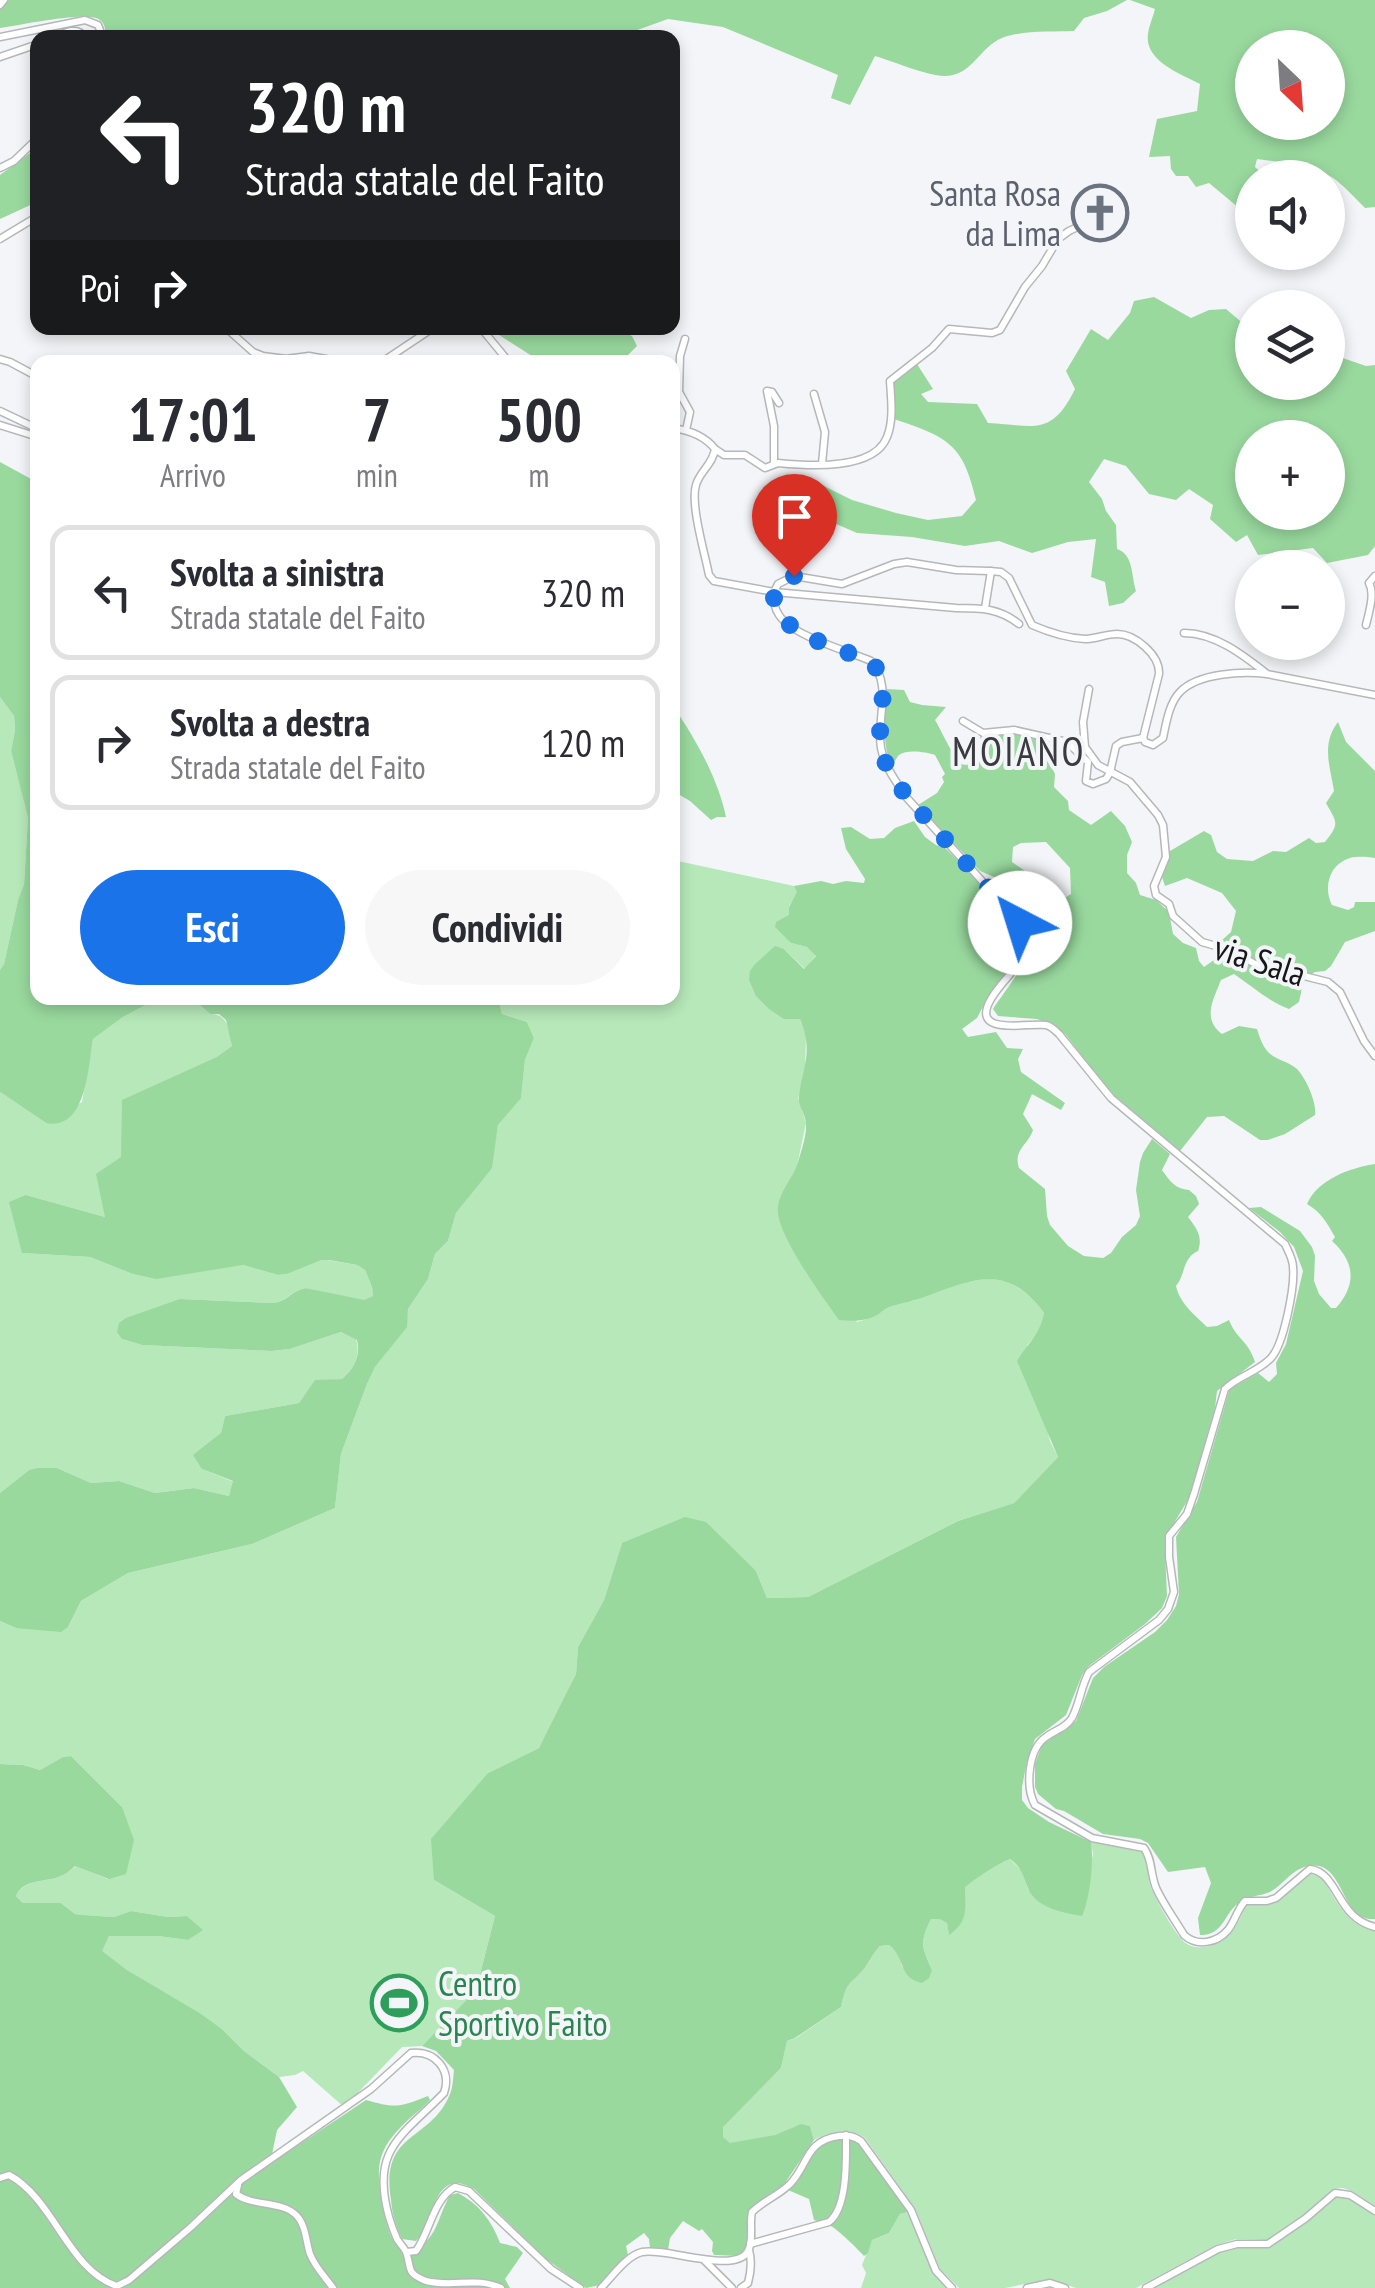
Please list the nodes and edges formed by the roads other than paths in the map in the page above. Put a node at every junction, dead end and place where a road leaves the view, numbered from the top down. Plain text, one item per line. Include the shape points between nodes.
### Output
1 (35, 30) edge
2 (100, 30) edge
3 (30, 31) edge
4 (0, 37) edge
5 (30, 47) edge
6 (0, 57) edge
7 (30, 146) edge
8 (0, 168) edge
9 (1099, 217) dead end
10 (30, 221) edge
11 (0, 239) edge
12 (234, 335) edge
13 (422, 335) edge
14 (487, 335) edge
15 (685, 339) dead end
16 (260, 355) edge
17 (392, 355) edge
18 (503, 355) edge
19 (680, 356) edge
20 (0, 359) edge
21 (30, 373) edge
22 (814, 394) dead end
23 (680, 395) edge
24 (780, 402) dead end
25 (0, 411) edge
26 (30, 425) edge
27 (0, 426) edge
28 (680, 430) edge
29 (686, 430) junction
30 (30, 435) edge
31 (715, 449) junction
32 (774, 464) junction
33 (822, 464) junction
34 (991, 571) junction
35 (1375, 576) edge
36 (774, 592) junction
37 (986, 608) junction
38 (1019, 624) dead end
39 (1366, 625) dead end
40 (1184, 633) dead end
41 (1267, 674) junction
42 (1090, 689) dead end
43 (1375, 695) edge
44 (962, 721) dead end
45 (1143, 738) junction
46 (1110, 771) junction
47 (1375, 1056) edge
48 (1375, 1927) edge
49 (846, 2136) junction
50 (0, 2178) edge
51 (240, 2180) junction
52 (1375, 2211) edge
53 (749, 2246) junction
54 (406, 2252) junction
55 (703, 2259) junction
56 (333, 2288) edge
57 (501, 2288) edge
58 (580, 2288) edge
59 (601, 2288) edge
60 (732, 2288) edge
61 (741, 2288) edge
62 (952, 2288) edge
63 (1027, 2288) edge
64 (1065, 2288) edge
65 (1146, 2288) edge

1 - 2 street via 85,20
3 - 4 street
5 - 6 street
7 - 8 street
9 - 33 street via 1058,240 1000,330 949,330 890,381 890,424 880,450 861,460
10 - 11 street
12 - 16 street
13 - 17 street
14 - 18 street
15 - 19 street
20 - 21 street
22 - 33 street via 825,432
23 - 29 street via 690,412
24 - 32 street via 767,391
25 - 26 street
27 - 30 street
28 - 29 street
29 - 31 street
31 - 32 street via 745,455 765,468
31 - 36 street via 696,482 694,503 710,575 720,584
32 - 33 street
34 - 36 street via 907,562 836,584 794,576
34 - 37 street
34 - 45 street via 1008,578 1032,625 1089,640 1130,637 1156,658 1159,674
35 - 39 street
36 - 37 street
36 - 48 street via 776,610 788,625 878,669 880,746 896,782 1020,923 1025,947 990,1000 989,1018 1009,1027 1043,1024 1059,1034 1111,1098 1285,1244 1293,1266 1277,1349 1225,1389 1194,1494 1169,1536 1174,1592 1168,1609 1089,1672 1072,1717 1035,1752 1032,1799 1092,1838 1144,1848 1157,1890 1196,1943 1227,1931 1246,1902 1276,1898 1310,1870 1326,1877 1358,1922
37 - 38 street
40 - 41 street via 1218,642
41 - 43 street
41 - 45 street via 1215,676 1186,687 1175,699 1163,738 1153,745
42 - 46 street via 1085,747
44 - 46 street via 983,733 1014,730 1067,742 1088,762 1086,780 1093,784
45 - 46 street via 1116,746
46 - 47 street, via Sala via 1130,782 1162,825 1166,857 1154,886 1173,916 1202,942 1328,982
49 - 53 street via 817,2144 790,2184 756,2208
49 - 53 street via 836,2217
49 - 62 street via 861,2141 911,2210 936,2271
50 - 51 street via 22,2182 80,2258 117,2286
51 - 54 street via 371,2090 411,2053 426,2053 440,2063 448,2086 395,2142 382,2171 389,2218
51 - 56 street via 240,2197 299,2219 315,2265
52 - 65 street via 1335,2193 1268,2244 1218,2249
53 - 55 street via 734,2261
53 - 61 street via 750,2277
54 - 57 street via 412,2274 424,2280
54 - 58 street via 423,2242 439,2204 455,2187 469,2191
55 - 59 street via 636,2254
55 - 60 street
63 - 64 street

